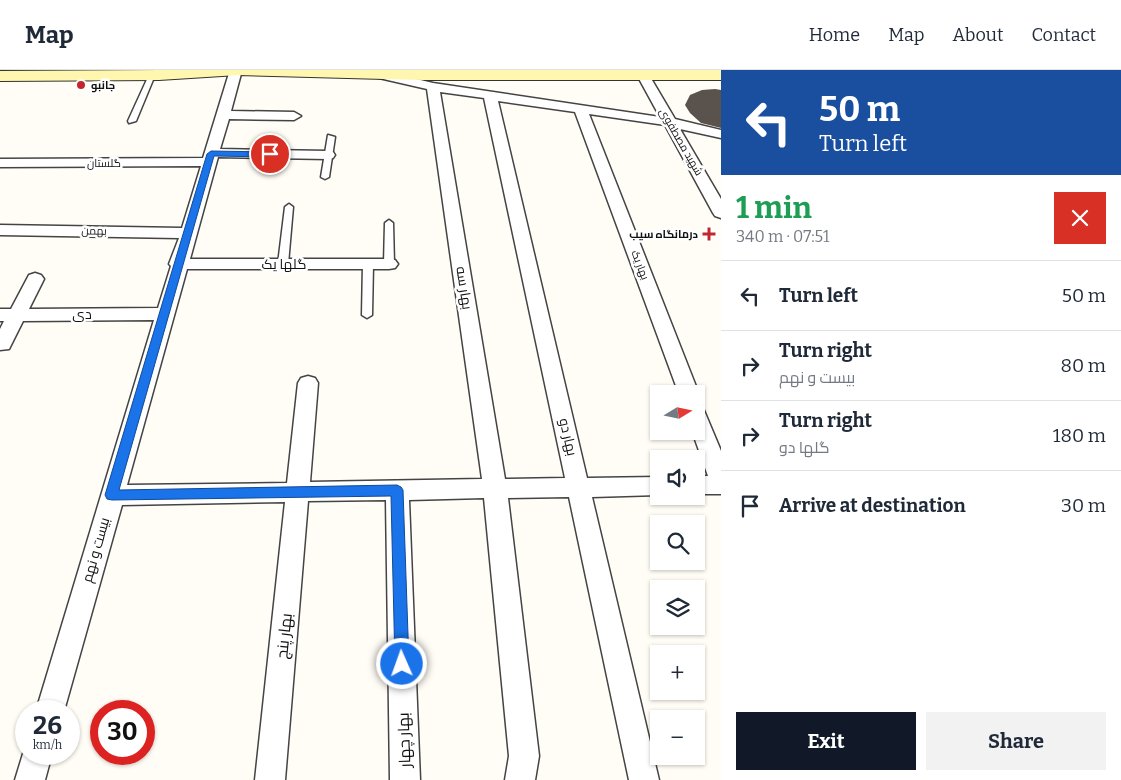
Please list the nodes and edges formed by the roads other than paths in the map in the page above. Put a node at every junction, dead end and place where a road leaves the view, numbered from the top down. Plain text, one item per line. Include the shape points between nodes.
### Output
1 (231, 70) edge
2 (332, 72) edge
3 (643, 73) edge
4 (160, 74) edge
5 (721, 75) edge
6 (0, 76) edge
7 (427, 78) edge
8 (490, 95) junction
9 (580, 108) junction
10 (222, 115) junction
11 (294, 116) dead end
12 (132, 121) dead end
13 (669, 122) junction
14 (721, 134) edge
15 (331, 138) dead end
16 (328, 155) junction
17 (1, 157) edge
18 (210, 158) junction
19 (325, 176) dead end
20 (289, 207) dead end
21 (721, 213) edge
22 (388, 223) dead end
23 (0, 230) edge
24 (188, 233) junction
25 (178, 264) junction
26 (283, 264) junction
27 (368, 264) junction
28 (389, 264) joint
29 (35, 279) dead end
30 (165, 314) junction
31 (8, 315) edge
32 (367, 315) dead end
33 (2, 344) dead end
34 (308, 384) dead end
35 (686, 385) edge
36 (705, 437) edge
37 (721, 479) edge
38 (705, 485) edge
39 (721, 485) edge
40 (650, 486) edge
41 (580, 487) junction
42 (495, 489) junction
43 (397, 490) junction
44 (299, 492) junction
45 (112, 495) junction
46 (53, 700) edge
47 (34, 765) edge
48 (30, 780) edge
49 (270, 780) edge
50 (405, 780) edge
51 (520, 780) edge
52 (644, 780) edge

1 - 2 main road
1 - 4 main road
1 - 10 street, بیست و نهم
2 - 7 main road
3 - 5 main road
3 - 7 main road
3 - 13 street, شهید مصطفوی
4 - 6 main road
4 - 12 lane
7 - 8 street
7 - 42 street, بهار سه
8 - 9 street
8 - 41 street, بهار دو
9 - 13 street
9 - 35 street, بهار یک
10 - 11 street
10 - 18 street, بیست و نهم
13 - 14 street
13 - 21 street, شهید مصطفوی
15 - 16 lane
16 - 18 street, گلستان
16 - 19 lane
17 - 18 street, گلستان via 88,163
18 - 24 street, بیست و نهم
20 - 26 lane
22 - 28 lane
23 - 24 street, بهمن via 57,239
24 - 25 street, بیست و نهم
25 - 26 street, گلها یک
25 - 30 street, بیست و نهم
26 - 27 street, گلها یک
27 - 28 street, گلها یک
27 - 32 lane
29 - 31 street
30 - 31 street, دی
30 - 45 street, بیست و نهم
31 - 33 street
34 - 44 street, بهار پنج
36 - 37 street
38 - 39 street
40 - 41 street
41 - 42 street
41 - 52 street, بهار دو
42 - 43 street
42 - 51 street, بهار سه via 524,756
43 - 44 street
43 - 50 street, بهار چهار
44 - 45 street
44 - 49 street, بهار پنج
45 - 46 street, بیست و نهم
47 - 48 street

